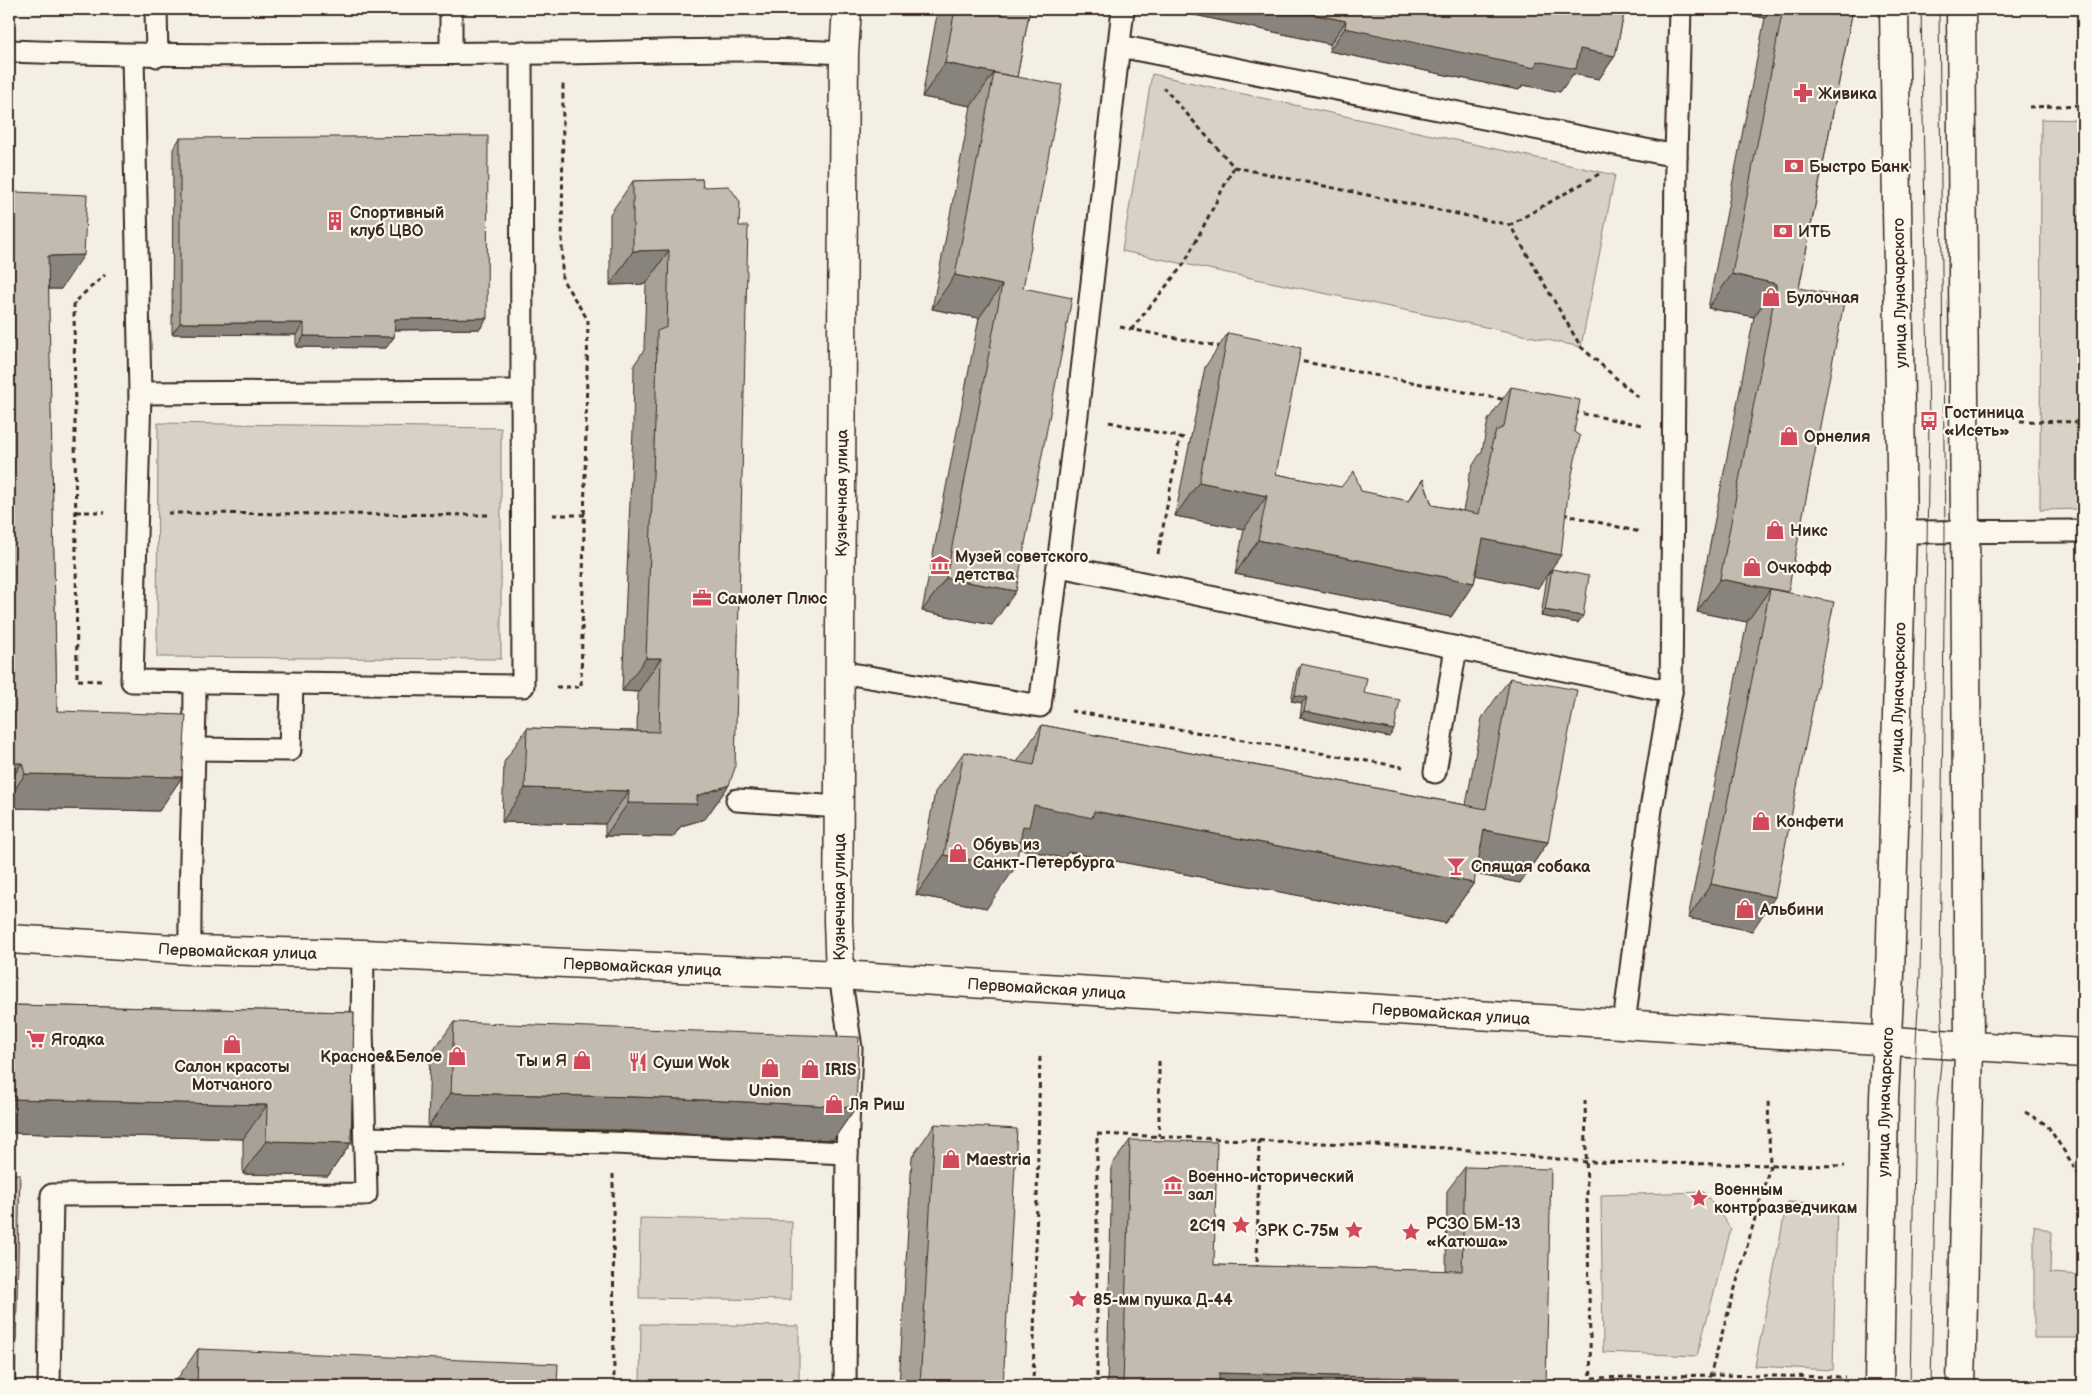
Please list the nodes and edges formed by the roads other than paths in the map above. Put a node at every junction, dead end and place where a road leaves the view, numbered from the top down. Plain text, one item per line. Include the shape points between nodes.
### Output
1 (156, 9) edge
2 (451, 9) edge
3 (846, 9) edge
4 (1123, 9) edge
5 (1680, 9) edge
6 (1894, 9) edge
7 (1961, 9) edge
8 (1119, 46) junction
9 (9, 52) edge
10 (521, 52) junction
11 (451, 53) junction
12 (844, 53) junction
13 (134, 55) junction
14 (156, 56) junction
15 (1676, 156) junction
16 (522, 391) junction
17 (140, 393) junction
18 (2083, 531) edge
19 (1902, 532) junction
20 (1965, 532) junction
21 (1060, 566) junction
22 (1456, 648) junction
23 (840, 672) junction
24 (195, 682) junction
25 (292, 684) junction
26 (1671, 692) junction
27 (195, 749) junction
28 (1435, 772) road end
29 (737, 800) edge
30 (839, 807) junction
31 (9, 939) edge
32 (190, 950) junction
33 (364, 954) junction
34 (840, 976) junction
35 (1624, 1024) junction
36 (1886, 1040) junction
37 (1969, 1045) junction
38 (2083, 1053) edge
39 (365, 1138) junction
40 (847, 1153) junction
41 (48, 1386) edge
42 (845, 1386) edge
43 (1878, 1386) edge
44 (1961, 1386) edge

1 - 14 lane
2 - 11 lane
3 - 12 street, Кузнечная улица
4 - 8 lane
5 - 15 lane
6 - 19 street, улица Луначарского
7 - 20 street
8 - 15 lane
8 - 21 lane
9 - 13 lane
10 - 11 lane
10 - 12 lane via 789,49
10 - 16 lane
11 - 14 lane
12 - 23 street, Кузнечная улица
13 - 14 lane
13 - 17 lane
15 - 26 lane
16 - 17 lane
16 - 25 lane via 523,686
17 - 24 lane via 132,681
18 - 20 lane
19 - 20 lane
19 - 36 street, улица Луначарского
20 - 37 street
21 - 22 lane
21 - 23 lane via 1040,706
22 - 26 lane
22 - 28 lane
23 - 30 street, Кузнечная улица
24 - 25 lane
24 - 27 lane
25 - 27 lane via 290,750
26 - 35 lane via 1651,809
27 - 32 lane
29 - 30 lane
30 - 34 street, Кузнечная улица
31 - 32 street, Первомайская улица
32 - 33 street, Первомайская улица
33 - 34 street, Первомайская улица
33 - 39 lane
34 - 35 street, Первомайская улица
34 - 40 lane via 851,1048
35 - 36 street, Первомайская улица
36 - 37 street, Первомайская улица
36 - 43 street, улица Луначарского
37 - 38 street, Первомайская улица
37 - 44 street
39 - 40 lane via 613,1142
39 - 41 lane via 366,1194 52,1195
40 - 42 lane

